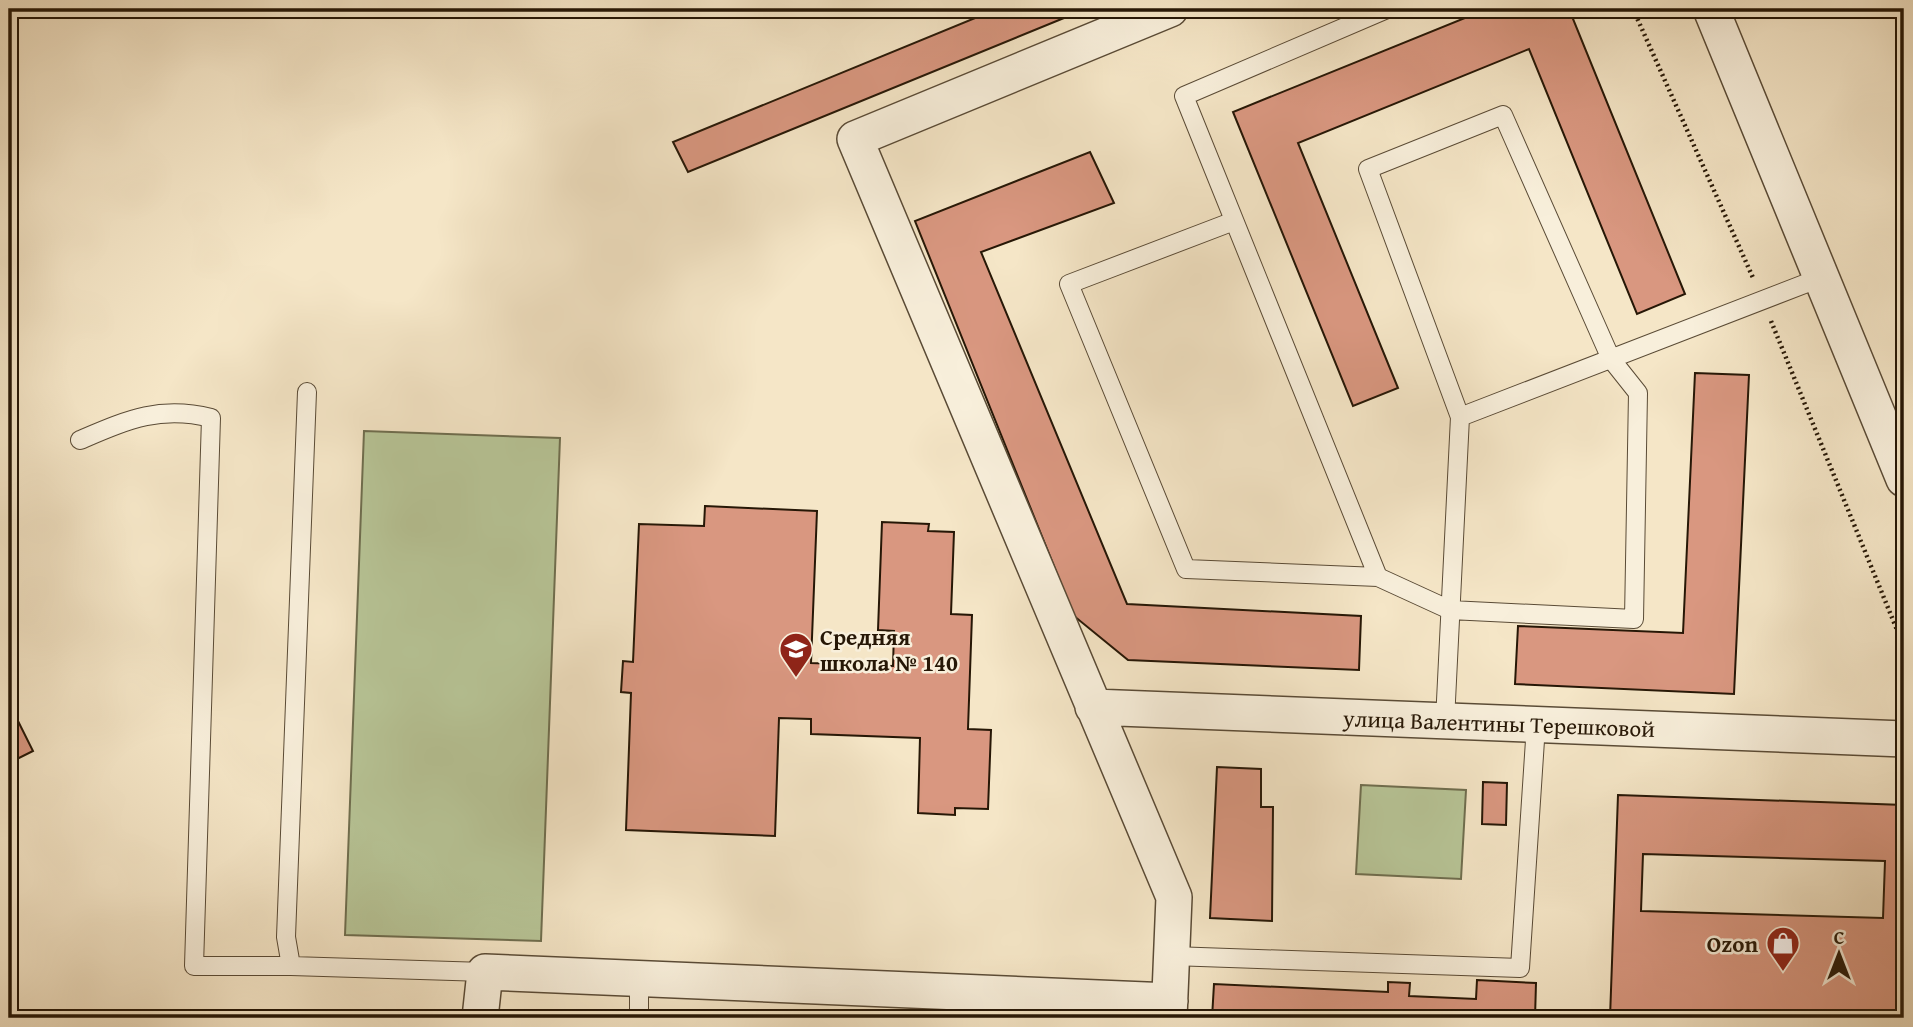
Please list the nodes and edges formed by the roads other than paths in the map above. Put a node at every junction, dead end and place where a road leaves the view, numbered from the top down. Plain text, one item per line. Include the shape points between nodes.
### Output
1 (1170, 9) edge
2 (1387, 9) edge
3 (1711, 9) edge
4 (1234, 221) junction
5 (1820, 278) junction
6 (1611, 359) junction
7 (307, 391) dead end
8 (1460, 417) junction
9 (80, 440) dead end
10 (1904, 480) edge
11 (1378, 577) junction
12 (1450, 610) junction
13 (1093, 707) junction
14 (1445, 721) junction
15 (1536, 725) junction
16 (1904, 739) edge
17 (1172, 956) junction
18 (291, 966) junction
19 (485, 972) junction
20 (639, 976) junction
21 (1169, 1010) edge
22 (480, 1018) edge
23 (639, 1018) edge

1 - 13 street via 855,139
2 - 4 lane via 1184,96
3 - 5 street
4 - 11 lane
4 - 11 lane via 1069,284 1186,569
5 - 6 lane
5 - 10 street
6 - 8 lane
6 - 8 lane via 1503,115 1368,169
6 - 12 lane via 1638,394 1634,619
7 - 18 lane via 286,937
8 - 12 lane
9 - 18 lane via 132,418 185,411 211,418 194,966
11 - 12 lane
12 - 14 lane
13 - 14 street, улица Валентины Терешковой
13 - 17 street via 1174,897
14 - 15 street, улица Валентины Терешковой
15 - 16 street, улица Валентины Терешковой
15 - 17 lane via 1520,968
17 - 21 street
18 - 19 lane
19 - 20 street
19 - 22 street
20 - 21 street
20 - 23 lane

